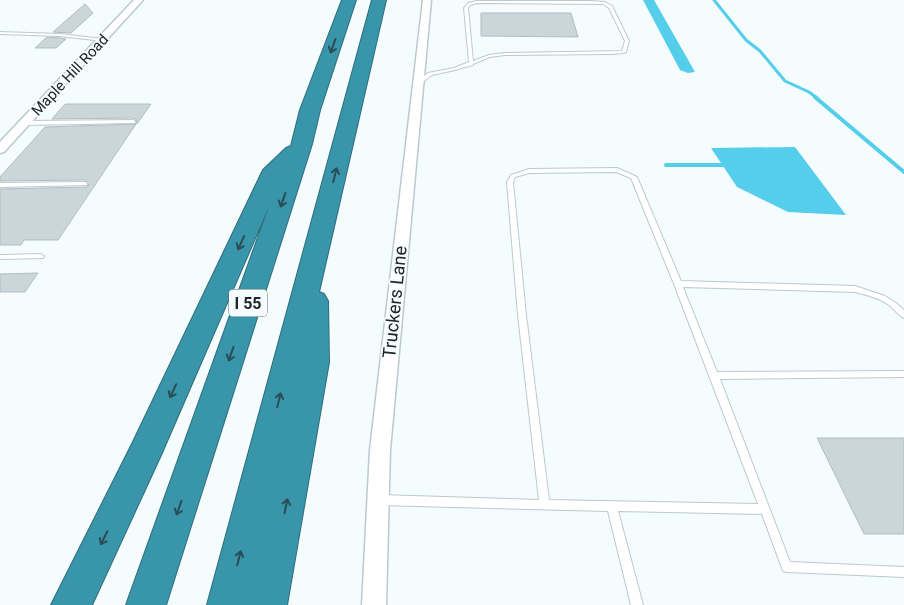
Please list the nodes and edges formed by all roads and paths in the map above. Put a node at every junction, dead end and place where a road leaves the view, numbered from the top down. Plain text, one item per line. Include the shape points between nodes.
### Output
1 (139, 0) edge
2 (349, 0) edge
3 (379, 0) edge
4 (426, 0) edge
5 (0, 33) edge
6 (103, 40) junction
7 (471, 64) junction
8 (418, 83) junction
9 (132, 122) dead end
10 (25, 123) junction
11 (302, 144) junction
12 (0, 149) edge
13 (85, 184) dead end
14 (0, 185) edge
15 (315, 255) junction
16 (41, 256) dead end
17 (0, 257) edge
18 (678, 284) junction
19 (904, 315) edge
20 (904, 374) edge
21 (714, 376) junction
22 (378, 500) junction
23 (545, 505) junction
24 (612, 506) junction
25 (765, 509) junction
26 (904, 572) edge
27 (71, 605) edge
28 (146, 605) edge
29 (227, 605) edge
30 (267, 605) edge
31 (374, 605) edge
32 (637, 605) edge

1 - 6 street, Maple Hill Road
2 -> 11 highway, I 55 via 310,110
15 -> 3 highway
4 - 8 street, Truckers Lane
5 - 6 lane
6 - 10 street, Maple Hill Road
7 - 7 lane via 489,56 505,54 624,52 627,41 611,7 604,4 477,2 466,8
7 - 8 lane via 430,74
8 - 22 street, Truckers Lane via 380,450
9 - 10 lane
10 - 12 street, Maple Hill Road
11 -> 27 highway via 274,170 144,456
11 -> 28 highway, I 55
13 - 14 lane
29 -> 15 highway
30 -> 15 highway via 314,362
16 - 17 lane
18 - 19 lane via 856,288 880,296
18 - 21 lane
18 - 23 lane via 634,177 617,170 529,171 513,176 510,182 522,315
20 - 21 lane
21 - 25 lane
22 - 23 lane
22 - 31 street, Truckers Lane
23 - 24 lane
24 - 25 lane
24 - 32 lane
25 - 26 lane via 787,567

